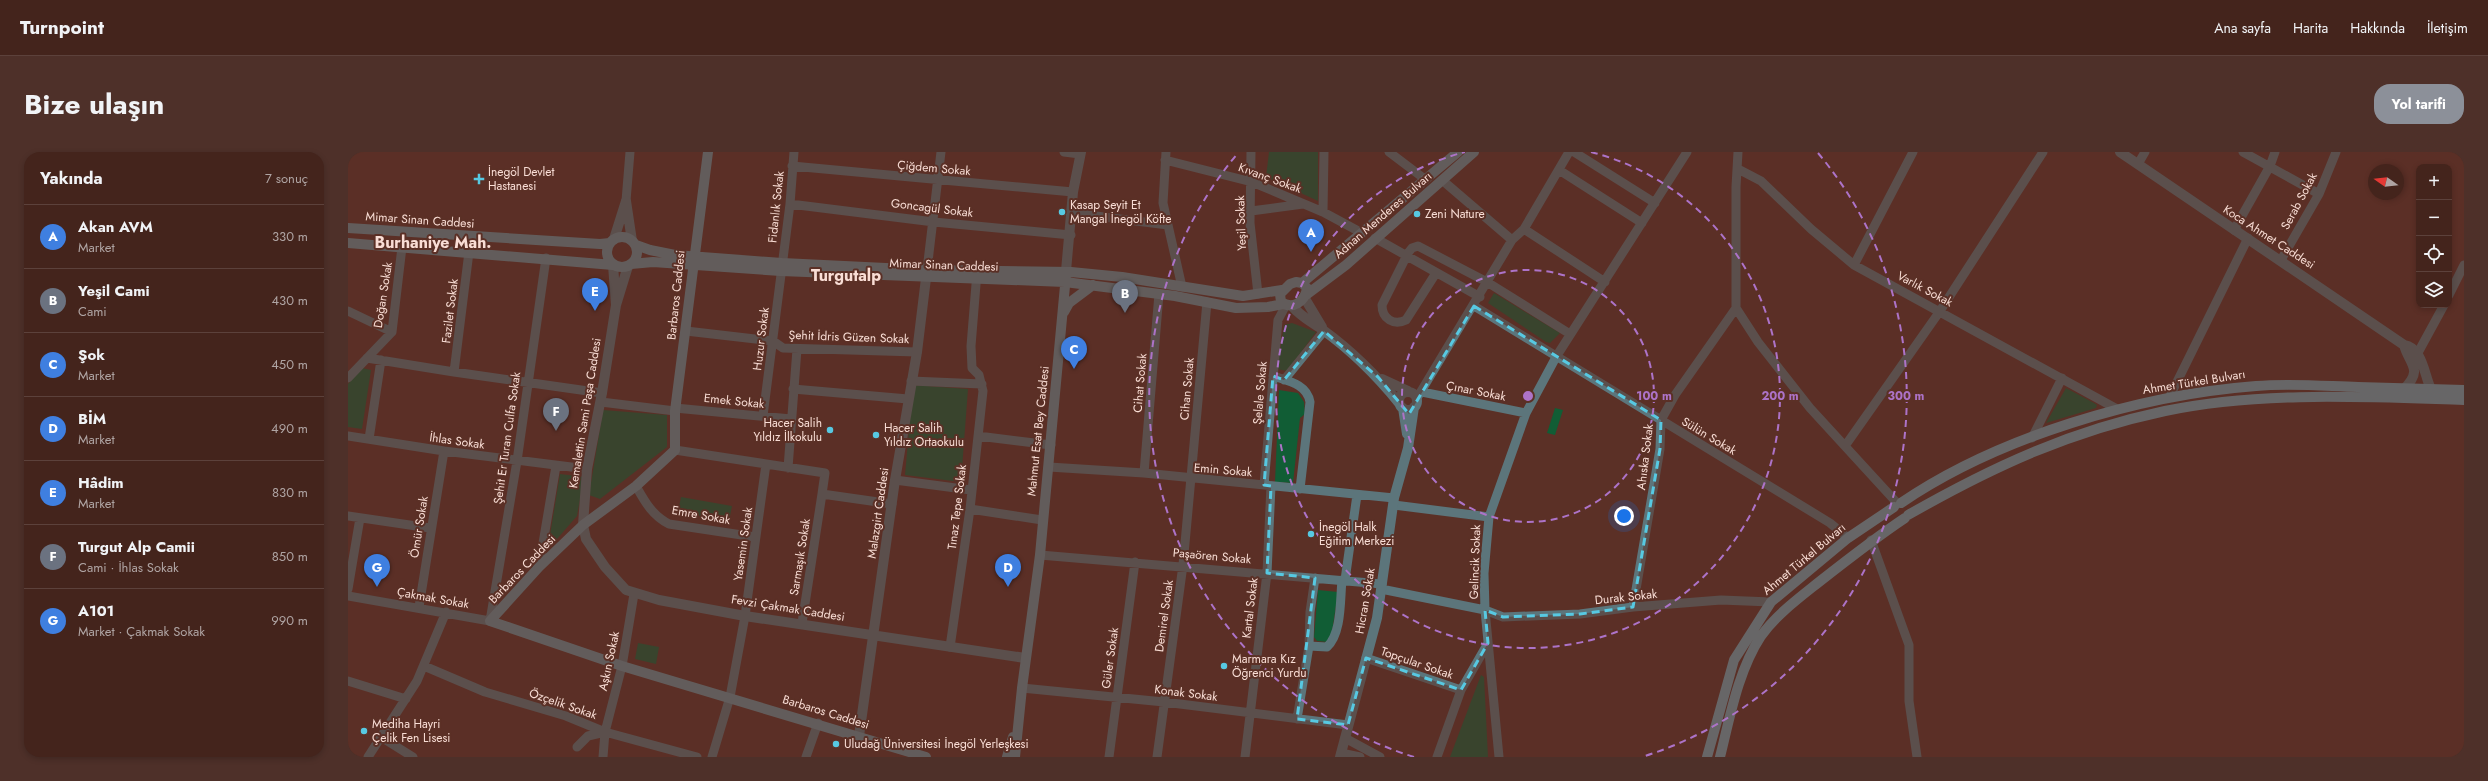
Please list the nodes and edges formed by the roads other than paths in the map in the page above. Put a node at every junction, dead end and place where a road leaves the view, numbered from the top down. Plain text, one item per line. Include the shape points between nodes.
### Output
1 (630, 152) edge
2 (708, 152) edge
3 (794, 152) edge
4 (941, 152) edge
5 (1064, 152) edge
6 (1251, 152) edge
7 (1324, 152) edge
8 (1389, 152) edge
9 (1458, 152) edge
10 (1474, 152) edge
11 (1569, 152) edge
12 (1574, 152) edge
13 (1687, 152) edge
14 (1738, 152) edge
15 (1913, 152) edge
16 (2043, 152) edge
17 (2120, 152) edge
18 (2145, 152) edge
19 (2243, 152) edge
20 (2275, 152) edge
21 (2336, 152) edge
22 (1080, 153) edge
23 (1165, 156) edge
24 (2138, 164) junction
25 (792, 166) junction
26 (2270, 166) junction
27 (1738, 169) junction
28 (1559, 170) junction
29 (1426, 180) junction
30 (1442, 180) junction
31 (937, 181) junction
32 (1252, 182) junction
33 (1073, 192) junction
34 (2319, 194) junction
35 (626, 201) junction
36 (1655, 203) junction
37 (790, 204) junction
38 (1305, 204) junction
39 (1251, 211) junction
40 (1072, 212) junction
41 (1323, 212) junction
42 (934, 222) junction
43 (1642, 223) junction
44 (1168, 225) junction
45 (348, 228) edge
46 (1524, 229) junction
47 (2234, 230) junction
48 (1362, 233) junction
49 (1071, 235) junction
50 (1375, 238) junction
51 (2248, 238) junction
52 (1512, 240) junction
53 (612, 241) junction
54 (348, 243) edge
55 (634, 243) junction
56 (402, 247) junction
57 (469, 252) junction
58 (1406, 256) junction
59 (546, 258) junction
60 (693, 260) junction
61 (2281, 260) junction
62 (613, 265) junction
63 (629, 265) junction
64 (1854, 265) junction
65 (781, 267) junction
66 (2464, 268) edge
67 (1066, 271) junction
68 (1436, 273) junction
69 (926, 274) junction
70 (976, 274) junction
71 (1065, 282) junction
72 (1487, 282) junction
73 (1605, 282) junction
74 (1302, 283) junction
75 (1092, 285) junction
76 (1182, 288) junction
77 (1282, 290) junction
78 (2452, 290) edge
79 (1159, 294) junction
80 (1258, 294) junction
81 (1305, 296) junction
82 (1480, 297) junction
83 (1207, 302) junction
84 (1287, 305) junction
85 (616, 306) junction
86 (1474, 306) junction
87 (1736, 308) junction
88 (2442, 308) edge
89 (1940, 311) junction
90 (348, 312) edge
91 (1062, 316) junction
92 (686, 331) junction
93 (1324, 331) junction
94 (392, 332) junction
95 (1570, 334) junction
96 (773, 341) junction
97 (797, 349) junction
98 (917, 352) junction
99 (1556, 357) junction
100 (367, 358) junction
101 (2416, 358) junction
102 (381, 360) junction
103 (454, 372) junction
104 (1273, 376) junction
105 (1378, 377) junction
106 (348, 378) edge
107 (2062, 378) junction
108 (1284, 380) junction
109 (911, 381) junction
110 (527, 383) junction
111 (982, 384) junction
112 (793, 389) junction
113 (2404, 389) junction
114 (2431, 389) junction
115 (2464, 390) edge
116 (1408, 391) junction
117 (2170, 396) junction
118 (601, 398) junction
119 (908, 399) junction
120 (1418, 399) junction
121 (2464, 400) edge
122 (1401, 406) junction
123 (675, 409) junction
124 (2116, 409) junction
125 (1526, 413) junction
126 (763, 416) junction
127 (791, 419) junction
128 (1661, 420) junction
129 (348, 436) edge
130 (978, 436) junction
131 (2032, 438) junction
132 (369, 439) junction
133 (1051, 444) junction
134 (1845, 446) junction
135 (1408, 448) junction
136 (675, 450) junction
137 (444, 451) junction
138 (517, 461) junction
139 (766, 464) junction
140 (556, 466) junction
141 (1049, 467) junction
142 (587, 468) junction
143 (788, 468) junction
144 (1144, 473) junction
145 (1191, 479) junction
146 (895, 480) junction
147 (636, 486) junction
148 (1267, 486) junction
149 (1300, 489) junction
150 (971, 490) junction
151 (822, 494) junction
152 (1357, 495) junction
153 (1394, 501) junction
154 (892, 504) junction
155 (1898, 505) junction
156 (970, 510) junction
157 (348, 516) edge
158 (1489, 517) junction
159 (1907, 517) junction
160 (360, 518) junction
161 (1042, 520) junction
162 (584, 525) junction
163 (430, 528) junction
164 (755, 537) junction
165 (1848, 538) junction
166 (1872, 540) junction
167 (1040, 555) junction
168 (1135, 562) junction
169 (1183, 566) junction
170 (539, 567) junction
171 (1267, 573) junction
172 (1315, 578) junction
173 (1344, 580) junction
174 (1381, 587) junction
175 (348, 589) edge
176 (634, 594) junction
177 (348, 596) edge
178 (1771, 602) junction
179 (419, 607) junction
180 (1633, 607) junction
181 (1486, 610) junction
182 (446, 612) junction
183 (745, 616) junction
184 (490, 621) junction
185 (802, 623) junction
186 (874, 634) junction
187 (1488, 643) junction
188 (1309, 646) junction
189 (950, 647) junction
190 (1025, 658) junction
191 (1366, 658) junction
192 (424, 666) junction
193 (622, 666) junction
194 (348, 681) edge
195 (1022, 688) junction
196 (1461, 690) junction
197 (730, 697) junction
198 (1117, 698) junction
199 (406, 699) junction
200 (1164, 702) junction
201 (1019, 712) junction
202 (1250, 713) junction
203 (1297, 719) junction
204 (818, 723) junction
205 (1348, 725) junction
206 (605, 732) junction
207 (860, 736) junction
208 (381, 737) junction
209 (1345, 738) junction
210 (577, 747) dead end
211 (1340, 755) edge
212 (368, 757) edge
213 (413, 757) edge
214 (603, 757) edge
215 (697, 757) edge
216 (712, 757) edge
217 (806, 757) edge
218 (926, 757) edge
219 (1007, 757) edge
220 (1015, 757) edge
221 (1109, 757) edge
222 (1157, 757) edge
223 (1245, 757) edge
224 (1360, 757) edge
225 (1380, 757) edge
226 (1438, 757) edge
227 (1499, 757) edge
228 (1707, 757) edge
229 (1720, 757) edge
230 (1917, 757) edge

1 - 35 street
2 - 60 main road, Barbaros Caddesi
3 - 25 street, Fidanlık Sokak
4 - 31 street
5 - 22 street
6 - 32 street, Yeşil Sokak
7 - 41 street
8 - 29 street
9 - 29 main road, Adnan Menderes Bulvarı
10 - 30 main road, Adnan Menderes Bulvarı
11 - 28 street
12 - 36 street
13 - 36 street, Gelincik Sokak
14 - 27 street
15 - 64 street
16 - 89 street
17 - 24 street, Koca Ahmet Caddesi
18 - 24 street
19 - 26 street
20 - 26 street
21 - 34 street, Serab Sokak
22 - 33 street, Mahmut Esat Bey Caddesi
23 - 32 street, Kıvanç Sokak
23 - 44 street via 1163,203
24 - 47 street, Koca Ahmet Caddesi
25 - 31 street, Çiğdem Sokak
25 - 37 street, Fidanlık Sokak
26 - 34 street
26 - 47 street
27 - 64 street, Varlık Sokak via 1761,181 1811,229
27 - 87 street
28 - 43 street
28 - 46 street
29 - 48 main road, Adnan Menderes Bulvarı
30 - 50 main road, Adnan Menderes Bulvarı
30 - 52 street
31 - 33 street, Çiğdem Sokak
31 - 42 street
32 - 38 street, Kıvanç Sokak
32 - 39 street, Yeşil Sokak
33 - 40 street, Mahmut Esat Bey Caddesi
34 - 61 street, Serab Sokak
35 - 53 street
35 - 55 street
36 - 43 street, Gelincik Sokak
37 - 42 street, Goncagül Sokak
37 - 65 street, Fidanlık Sokak
38 - 39 street
38 - 41 street, Kıvanç Sokak
39 - 80 street, Yeşil Sokak
40 - 44 street
40 - 49 street, Mahmut Esat Bey Caddesi
41 - 48 street, Kıvanç Sokak
42 - 49 street, Goncagül Sokak
42 - 69 street
43 - 73 street, Gelincik Sokak
44 - 76 street
45 - 53 main road, Mimar Sinan Caddesi via 600,244
46 - 52 street
46 - 73 street
47 - 51 street, Koca Ahmet Caddesi
48 - 74 main road, Adnan Menderes Bulvarı
49 - 67 street, Mahmut Esat Bey Caddesi
50 - 58 street
50 - 81 main road, Adnan Menderes Bulvarı via 1346,265
51 - 61 street, Koca Ahmet Caddesi
51 - 117 street
52 - 72 street
53 - 55 main road via 623,237
53 - 62 main road via 607,252
54 - 56 main road
55 - 60 main road, Mimar Sinan Caddesi via 650,250
55 - 63 main road via 637,256
56 - 57 main road
56 - 94 street, Doğan Sokak
57 - 59 main road
57 - 103 street, Fazilet Sokak
58 - 68 street
58 - 68 street via 1382,305 1383,312 1390,321 1406,320
58 - 72 street via 1412,248 1421,246
59 - 62 main road
59 - 110 street, Şehit Er Turan Culfa Sokak
60 - 63 main road, Mimar Sinan Caddesi
60 - 65 main road, Mimar Sinan Caddesi
60 - 92 main road, Barbaros Caddesi
61 - 101 street, Koca Ahmet Caddesi via 2404,345 2410,346
62 - 63 main road
62 - 85 street
63 - 85 street
64 - 89 street, Varlık Sokak
65 - 69 main road, Mimar Sinan Caddesi
65 - 96 street, Huzur Sokak
66 - 78 street
67 - 70 main road, Mimar Sinan Caddesi
67 - 71 main road, Mahmut Esat Bey Caddesi
67 - 76 main road via 1122,277
68 - 82 street
69 - 70 main road, Mimar Sinan Caddesi
69 - 98 street, Malazgirt Caddesi
70 - 71 main road, Mimar Sinan Caddesi
70 - 111 street via 972,368 979,375
71 - 75 main road
71 - 91 main road, Mahmut Esat Bey Caddesi
72 - 82 street
72 - 95 street
73 - 95 street, Gelincik Sokak
74 - 77 main road via 1290,284
74 - 81 main road via 1307,288
75 - 79 main road
75 - 91 main road via 1069,303
76 - 80 main road via 1243,296
77 - 80 main road
77 - 84 main road via 1280,298
79 - 83 main road
79 - 144 street, Cihat Sokak
81 - 84 main road, Adnan Menderes Bulvarı
81 - 93 street
82 - 86 street
83 - 84 main road via 1236,308
83 - 145 street, Cihan Sokak
84 - 93 street
84 - 104 street, Şelale Sokak via 1278,320
85 - 118 street, Kemalettin Sami Paşa Caddesi
86 - 99 street, Sülün Sokak
86 - 120 street
87 - 128 street, Ahıska Sokak via 1675,395
87 - 134 street via 1758,342 1810,408
88 - 101 street
89 - 107 street, Varlık Sokak
89 - 134 street
90 - 94 street
91 - 133 main road, Mahmut Esat Bey Caddesi
92 - 96 street, Şehit İdris Güzen Sokak
92 - 123 main road, Barbaros Caddesi
93 - 105 street
93 - 108 street
94 - 100 street, Doğan Sokak
95 - 99 street, Gelincik Sokak
96 - 97 street, Şehit İdris Güzen Sokak via 783,348
96 - 126 street, Huzur Sokak
97 - 98 street, Şehit İdris Güzen Sokak
97 - 112 street
98 - 109 street, Malazgirt Caddesi
99 - 125 street, Gelincik Sokak
99 - 128 street, Sülün Sokak
100 - 102 street
100 - 106 street, Doğan Sokak
101 - 113 street via 2414,373
101 - 114 street
102 - 103 street
102 - 132 street
103 - 110 street
104 - 108 street
104 - 148 street, Şelale Sokak
105 - 116 street
105 - 122 street
107 - 124 street, Varlık Sokak
107 - 131 street
108 - 149 street via 1302,387 1309,394
109 - 111 street
109 - 119 street, Malazgirt Caddesi
110 - 118 street
110 - 138 street, Şehit Er Turan Culfa Sokak
111 - 130 street, Tınaz Tepe Sokak
112 - 119 street
112 - 127 street
113 - 114 main road, Ahmet Türkel Bulvarı
113 - 117 main road, Ahmet Türkel Bulvarı via 2310,385 2256,386
114 - 115 main road, Ahmet Türkel Bulvarı
116 - 120 street via 1414,393
116 - 122 street via 1400,395
117 - 124 main road, Ahmet Türkel Bulvarı
118 - 123 street
118 - 142 street, Kemalettin Sami Paşa Caddesi
119 - 146 street, Malazgirt Caddesi
120 - 122 street via 1408,410
120 - 125 street, Çınar Sokak
120 - 135 street, Hicran Sokak
121 - 159 main road, Ahmet Türkel Bulvarı via 2253,399 2166,411 2106,426 2042,448 1980,475
122 - 135 street
123 - 126 street, Emek Sokak
123 - 136 main road, Barbaros Caddesi
124 - 131 main road, Ahmet Türkel Bulvarı
125 - 158 street, Gelincik Sokak
126 - 127 street, Emek Sokak
127 - 143 street
128 - 165 street, Sülün Sokak via 1830,523
128 - 180 street, Ahıska Sokak via 1660,449
129 - 132 street, İhlas Sokak
130 - 133 street
130 - 150 street, Tınaz Tepe Sokak
131 - 155 main road, Ahmet Türkel Bulvarı via 1926,486
132 - 137 street, İhlas Sokak
133 - 141 main road, Mahmut Esat Bey Caddesi
134 - 155 street
135 - 153 street, Hicran Sokak
136 - 139 street
136 - 147 main road, Barbaros Caddesi
137 - 138 street, İhlas Sokak
137 - 163 street, Ömür Sokak
138 - 140 street, İhlas Sokak
138 - 184 street, Şehit Er Turan Culfa Sokak
139 - 143 street
139 - 164 street, Yasemin Sokak
140 - 142 street, İhlas Sokak
140 - 170 street
141 - 144 street, Emin Sokak
141 - 161 main road, Mahmut Esat Bey Caddesi
142 - 162 street, Kemalettin Sami Paşa Caddesi
143 - 151 street, Sarmaşık Sokak via 825,473
144 - 145 street, Emin Sokak
145 - 148 street, Emin Sokak
145 - 169 street, Demirel Sokak
146 - 150 street
146 - 154 street, Malazgirt Caddesi
147 - 162 main road, Barbaros Caddesi
147 - 164 street, Emre Sokak via 658,518 669,524
148 - 149 street, Emin Sokak
148 - 171 street, Kartal Sokak
149 - 152 street, Emin Sokak
150 - 156 street, Tınaz Tepe Sokak
151 - 154 street
151 - 185 street, Sarmaşık Sokak
152 - 153 street, Emin Sokak
152 - 173 street
153 - 158 street, Emin Sokak
153 - 174 street, Hicran Sokak
154 - 186 street, Malazgirt Caddesi
155 - 159 main road via 1908,507
155 - 165 main road, Ahmet Türkel Bulvarı
156 - 161 street
156 - 189 street, Tınaz Tepe Sokak
157 - 160 street
158 - 181 street, Gelincik Sokak via 1484,573
159 - 166 main road, Ahmet Türkel Bulvarı
160 - 163 street
160 - 175 street
161 - 167 main road, Mahmut Esat Bey Caddesi
162 - 170 main road, Barbaros Caddesi
162 - 176 street, Fevzi Çakmak Caddesi via 586,539 605,567 626,590
163 - 179 street, Ömür Sokak
164 - 183 street, Yasemin Sokak
165 - 178 main road, Ahmet Türkel Bulvarı
166 - 229 main road, Ahmet Türkel Bulvarı via 1801,597 1762,636 1750,657 1737,694
166 - 230 street via 1910,645 1909,701
167 - 168 street, Paşaören Sokak
167 - 190 main road, Mahmut Esat Bey Caddesi
168 - 169 street, Paşaören Sokak
168 - 198 street, Güler Sokak
169 - 171 street, Paşaören Sokak
169 - 200 street, Demirel Sokak
170 - 184 main road, Barbaros Caddesi
171 - 172 street, Paşaören Sokak
171 - 202 street, Kartal Sokak
172 - 173 street, Paşaören Sokak
172 - 188 street
173 - 174 street, Paşaören Sokak
173 - 188 street via 1334,639 1327,647
174 - 181 street, Paşaören Sokak
174 - 191 street, Hicran Sokak via 1377,618
176 - 183 street, Fevzi Çakmak Caddesi
176 - 193 street, Aşkın Sokak
177 - 179 street, Çakmak Sokak
178 - 180 street, Durak Sokak via 1721,600
178 - 228 main road, Ahmet Türkel Bulvarı via 1734,660
179 - 182 street, Çakmak Sokak
180 - 181 street, Durak Sokak via 1580,614 1503,617
181 - 187 street, Gelincik Sokak
182 - 184 street, Çakmak Sokak
182 - 192 street
183 - 185 street, Fevzi Çakmak Caddesi
183 - 197 street, Yasemin Sokak
184 - 193 main road, Barbaros Caddesi
185 - 186 street, Fevzi Çakmak Caddesi
186 - 189 street, Fevzi Çakmak Caddesi
186 - 207 street, Malazgirt Caddesi
187 - 196 street
187 - 227 street, Gelincik Sokak
188 - 203 street
189 - 190 street, Fevzi Çakmak Caddesi
190 - 195 main road, Mahmut Esat Bey Caddesi
191 - 196 street, Topçular Sokak
191 - 205 street, Hicran Sokak
192 - 199 street
192 - 206 street, Özçelik Sokak via 485,692 566,716
193 - 197 main road, Barbaros Caddesi
193 - 206 street, Aşkın Sokak
194 - 199 street
195 - 198 street, Konak Sokak
195 - 201 main road, Mahmut Esat Bey Caddesi
196 - 226 street
197 - 204 main road, Barbaros Caddesi
197 - 216 street, Yasemin Sokak
198 - 200 street, Konak Sokak
198 - 221 street, Güler Sokak
199 - 208 street
200 - 202 street, Konak Sokak
200 - 222 street, Demirel Sokak
201 - 219 main road
201 - 220 main road
202 - 203 street, Konak Sokak
202 - 223 street, Kartal Sokak
203 - 205 street, Konak Sokak
204 - 207 main road, Barbaros Caddesi
204 - 217 street
205 - 209 street, Hicran Sokak
206 - 210 street via 588,736
206 - 214 street, Aşkın Sokak
206 - 215 street, Özçelik Sokak
207 - 218 main road, Barbaros Caddesi
208 - 212 street
208 - 213 street
209 - 211 street, Hicran Sokak
209 - 225 street
211 - 224 street

